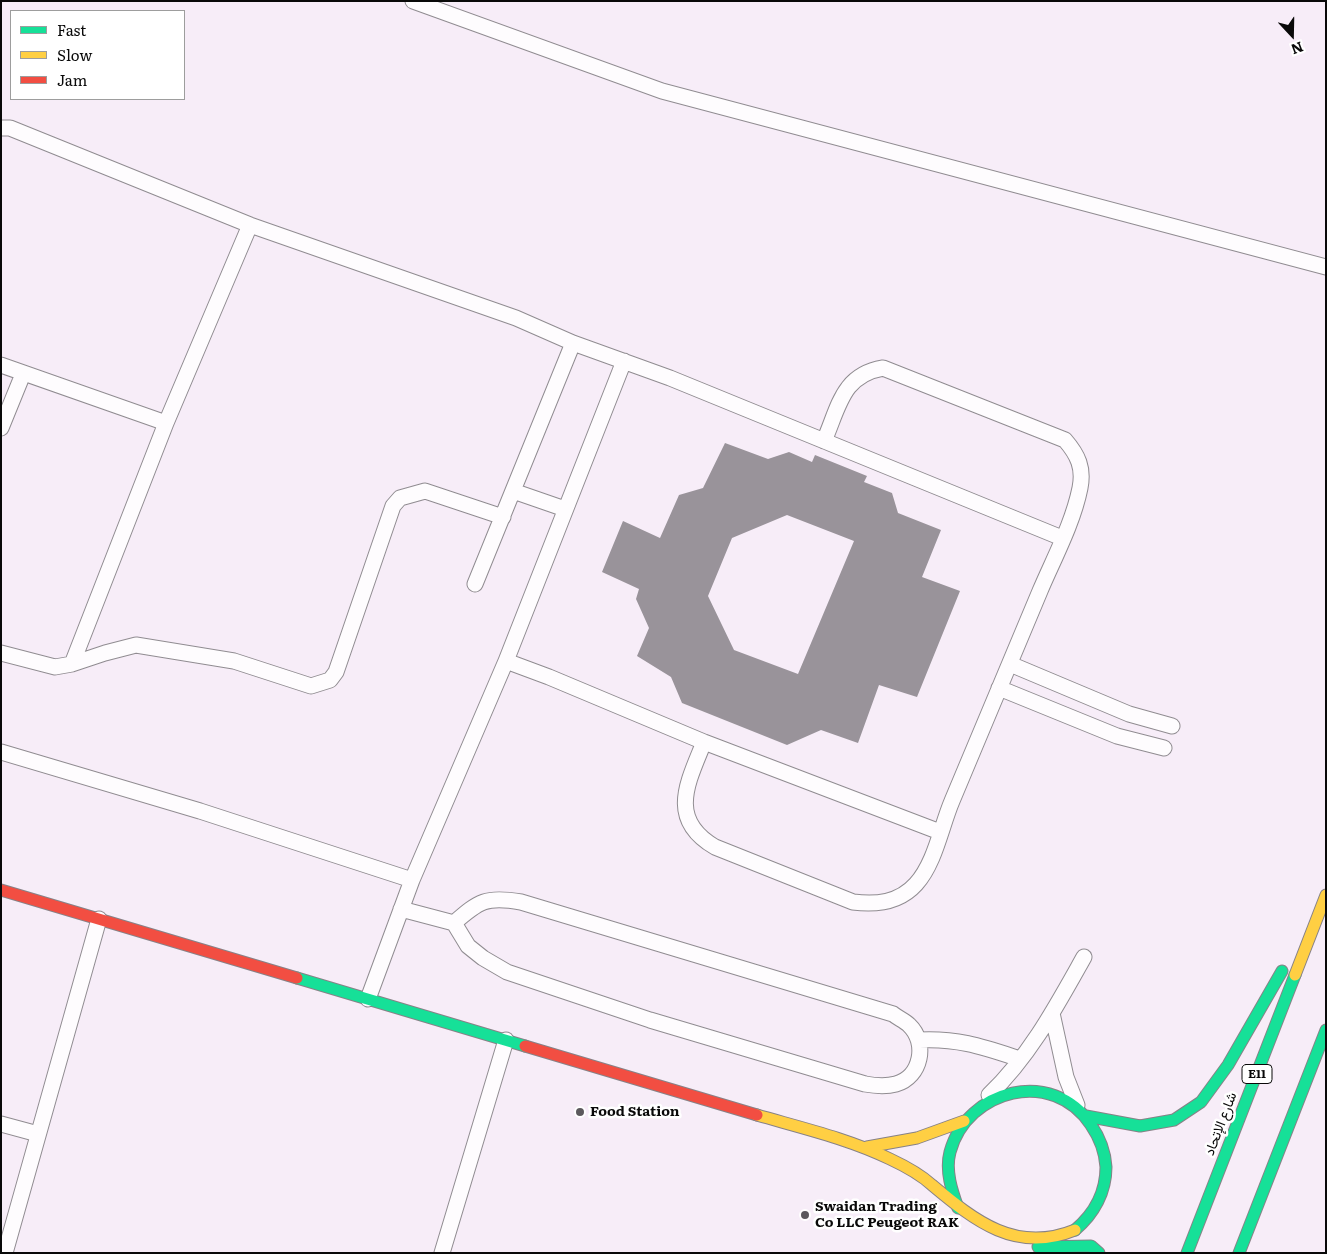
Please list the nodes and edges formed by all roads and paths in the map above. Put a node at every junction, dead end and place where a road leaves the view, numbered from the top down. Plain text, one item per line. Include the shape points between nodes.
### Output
1 (413, 1) edge
2 (1, 128) edge
3 (250, 225) junction
4 (1326, 267) edge
5 (572, 343) junction
6 (624, 361) junction
7 (1, 365) edge
8 (22, 374) junction
9 (166, 423) junction
10 (1, 428) edge
11 (824, 441) junction
12 (513, 491) junction
13 (565, 509) junction
14 (503, 516) junction
15 (1062, 538) junction
16 (475, 584) dead end
17 (1, 652) edge
18 (506, 661) junction
19 (72, 664) junction
20 (1010, 664) junction
21 (999, 688) junction
22 (1172, 726) dead end
23 (704, 742) junction
24 (1164, 748) dead end
25 (1, 752) edge
26 (940, 832) junction
27 (412, 880) junction
28 (1, 890) edge
29 (1326, 894) edge
30 (401, 909) junction
31 (99, 919) junction
32 (454, 923) junction
33 (1084, 957) dead end
34 (368, 999) junction
35 (1052, 1013) junction
36 (1326, 1030) edge
37 (506, 1040) junction
38 (919, 1040) junction
39 (1020, 1059) junction
40 (981, 1104) junction
41 (1082, 1112) junction
42 (964, 1121) junction
43 (1, 1124) edge
44 (38, 1134) junction
45 (865, 1147) junction
46 (958, 1208) junction
47 (6, 1232) edge
48 (1038, 1247) junction
49 (5, 1253) edge
50 (442, 1253) edge
51 (1099, 1253) edge
52 (1186, 1253) edge
53 (1239, 1253) edge

1 - 4 lane via 662,91
2 - 3 lane via 10,128
3 - 5 lane via 516,318
3 - 9 lane
5 - 6 lane
5 - 12 lane
6 - 11 lane
6 - 13 lane
7 - 8 lane
8 - 9 lane
8 - 10 lane
9 - 19 lane
11 - 15 lane
11 - 15 lane via 841,400 854,380 869,370 883,368 977,403 1065,440 1077,455 1082,473 1080,490
12 - 13 lane
12 - 14 lane
13 - 18 lane
14 - 16 lane
14 - 19 lane via 425,490 400,498 393,506 336,672 321,684 311,686 234,661 136,646 105,652
15 - 20 lane
17 - 19 lane via 55,667
18 - 23 lane
18 - 27 lane
20 - 21 lane
20 - 22 lane via 1129,714
21 - 24 lane via 1117,736
21 - 26 lane
23 - 26 lane
23 - 26 lane via 686,790 685,806 688,819 702,839 853,902 888,902 915,885 924,873
25 - 27 lane via 200,811
27 - 30 lane
28 - 31 main road
29 - 41 main road via 1228,1065 1201,1102 1174,1120 1140,1126
29 - 52 main road, شارع الإتحاد / E11
30 - 32 lane
30 - 34 lane
31 - 34 main road
31 - 44 lane
32 - 38 lane via 476,904 501,899 521,902 893,1014 910,1025
32 - 38 lane via 468,946 507,972 650,1020 865,1084 883,1087 898,1084 909,1077 921,1054
33 - 35 lane
34 - 37 main road
35 - 39 lane
35 - 41 lane via 1066,1077
36 - 53 main road
37 - 45 main road
37 - 50 lane
38 - 39 lane via 946,1039 978,1045
39 - 40 lane
40 - 41 main road via 1003,1093 1027,1089 1054,1094
40 - 42 main road
41 - 48 main road via 1095,1126 1105,1151 1106,1177 1099,1202 1084,1224 1063,1239
42 - 45 main road via 933,1135 900,1144
42 - 46 main road via 953,1142 948,1166 950,1188
43 - 44 lane
44 - 47 lane
45 - 46 main road via 899,1162 931,1183
46 - 48 main road via 972,1226 990,1238 1010,1246
47 - 49 lane
48 - 51 main road via 1092,1246

